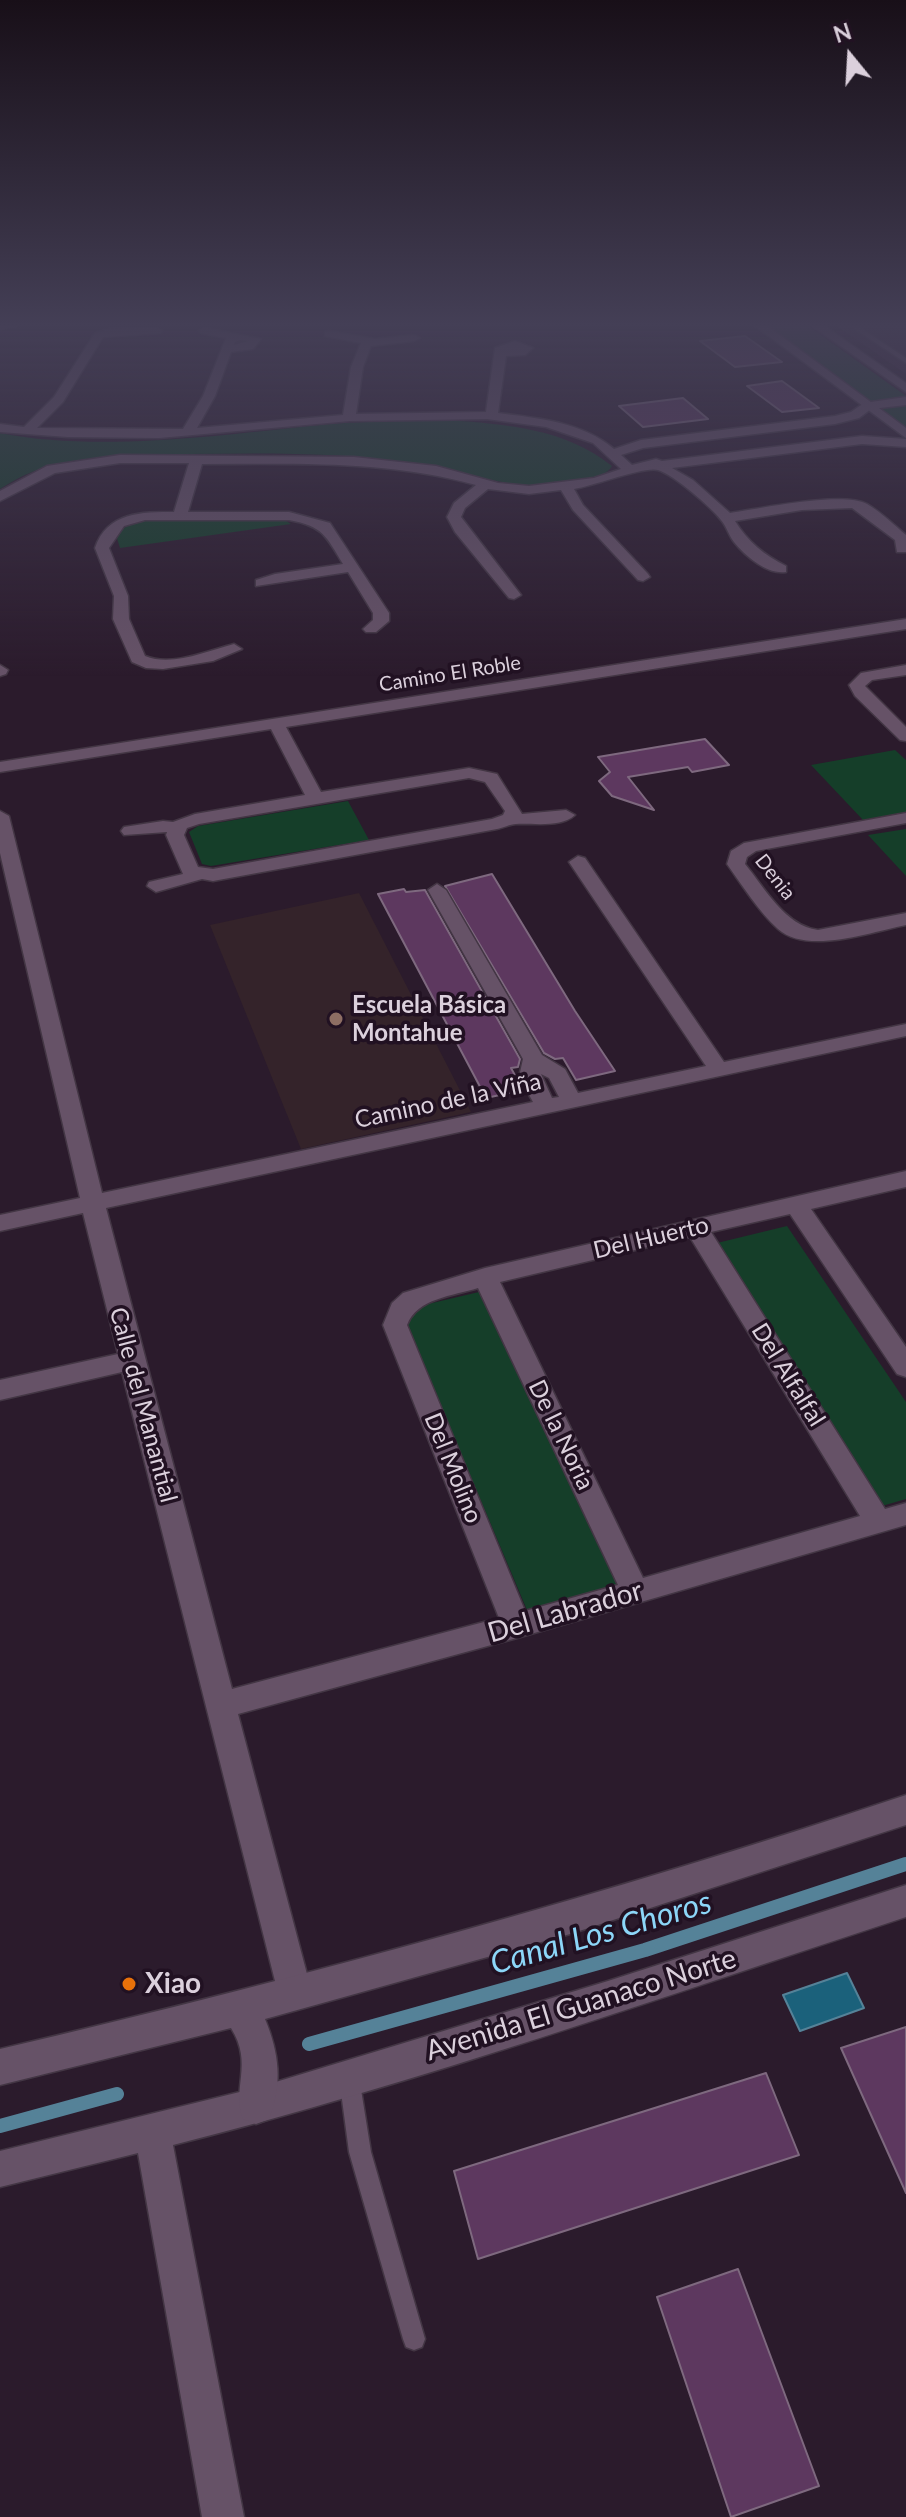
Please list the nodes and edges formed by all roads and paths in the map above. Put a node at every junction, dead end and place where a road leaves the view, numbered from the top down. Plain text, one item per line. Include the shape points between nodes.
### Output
1 (595, 442) edge
2 (625, 442) edge
3 (661, 442) edge
4 (842, 442) edge
5 (634, 446) junction
6 (613, 453) junction
7 (197, 458) junction
8 (659, 465) junction
9 (629, 469) junction
10 (486, 484) junction
11 (566, 487) junction
12 (0, 497) edge
13 (180, 516) junction
14 (727, 518) junction
15 (902, 549) dead end
16 (352, 567) junction
17 (781, 569) dead end
18 (643, 577) dead end
19 (261, 583) dead end
20 (514, 595) dead end
21 (906, 624) edge
22 (371, 629) dead end
23 (234, 649) dead end
24 (906, 670) edge
25 (284, 722) junction
26 (906, 736) edge
27 (0, 767) edge
28 (324, 798) junction
29 (566, 815) dead end
30 (0, 816) edge
31 (511, 818) junction
32 (906, 818) edge
33 (176, 828) junction
34 (130, 831) dead end
35 (578, 862) dead end
36 (197, 874) junction
37 (156, 886) dead end
38 (437, 890) dead end
39 (906, 919) edge
40 (905, 1031) edge
41 (534, 1059) junction
42 (719, 1070) junction
43 (572, 1101) junction
44 (546, 1107) junction
45 (906, 1179) edge
46 (93, 1203) junction
47 (795, 1204) junction
48 (0, 1223) edge
49 (696, 1227) junction
50 (485, 1277) junction
51 (401, 1309) joint
52 (131, 1360) junction
53 (906, 1367) edge
54 (0, 1390) edge
55 (892, 1518) edge
56 (636, 1592) junction
57 (517, 1626) junction
58 (222, 1705) junction
59 (906, 1810) edge
60 (906, 1901) edge
61 (295, 1993) junction
62 (239, 2009) junction
63 (0, 2067) edge
64 (349, 2077) junction
65 (256, 2106) junction
66 (152, 2131) junction
67 (0, 2169) edge
68 (414, 2339) dead end
69 (223, 2517) edge

1 - 6 street
2 - 5 street
3 - 5 street
4 - 8 street
5 - 6 street
5 - 8 street
6 - 9 street
7 - 10 street via 364,461 436,470
7 - 12 street via 68,466 39,473
7 - 13 street
8 - 9 street
8 - 14 street
9 - 11 street
10 - 11 street via 529,490
10 - 20 street via 459,506 454,517
11 - 18 street
13 - 16 street via 311,520 329,530
13 - 23 street via 129,518 103,544 136,656 163,664
14 - 15 street via 802,506 857,505 902,539
14 - 17 street via 739,539
16 - 19 street
16 - 22 street via 382,617
21 - 25 street, Camino El Roble
24 - 26 street via 867,676 857,685
25 - 27 street, Camino El Roble
25 - 28 street
28 - 31 street via 481,773 491,778 512,808
28 - 33 street via 195,819
29 - 31 street
30 - 46 street, Calle del Manantial
31 - 36 street
32 - 39 street, Denia via 750,847 738,855 736,864 785,925 801,934 818,936
33 - 34 street
33 - 36 street via 188,868
35 - 42 street
36 - 37 street
38 - 41 street
40 - 42 street, Camino de la Viña
41 - 43 street via 557,1074
41 - 44 street via 530,1077
42 - 43 street, Camino de la Viña
43 - 44 street, Camino de la Viña
44 - 46 street, Camino de la Viña
45 - 47 street, Del Huerto
46 - 48 street, Camino de la Viña
46 - 52 street, Calle del Manantial
47 - 49 street, Del Huerto
47 - 53 street
49 - 50 street, Del Huerto
49 - 55 street, Del Alfalfal
50 - 51 street, Del Huerto via 412,1299
50 - 56 street, De la Noria
51 - 57 street, Del Molino via 395,1325
52 - 54 street
52 - 58 street, Calle del Manantial
55 - 56 street, Del Labrador
56 - 57 street, Del Labrador
57 - 58 street, Del Labrador
58 - 61 street, Calle del Manantial
59 - 61 street via 672,1888
60 - 64 street, Avenida El Guanaco Norte
61 - 62 street
62 - 63 street
62 - 65 street via 261,2055
64 - 65 street, Avenida El Guanaco Norte
64 - 68 lane via 360,2152
65 - 66 street, Avenida El Guanaco Norte
66 - 67 street, Avenida El Guanaco Norte
66 - 69 street

